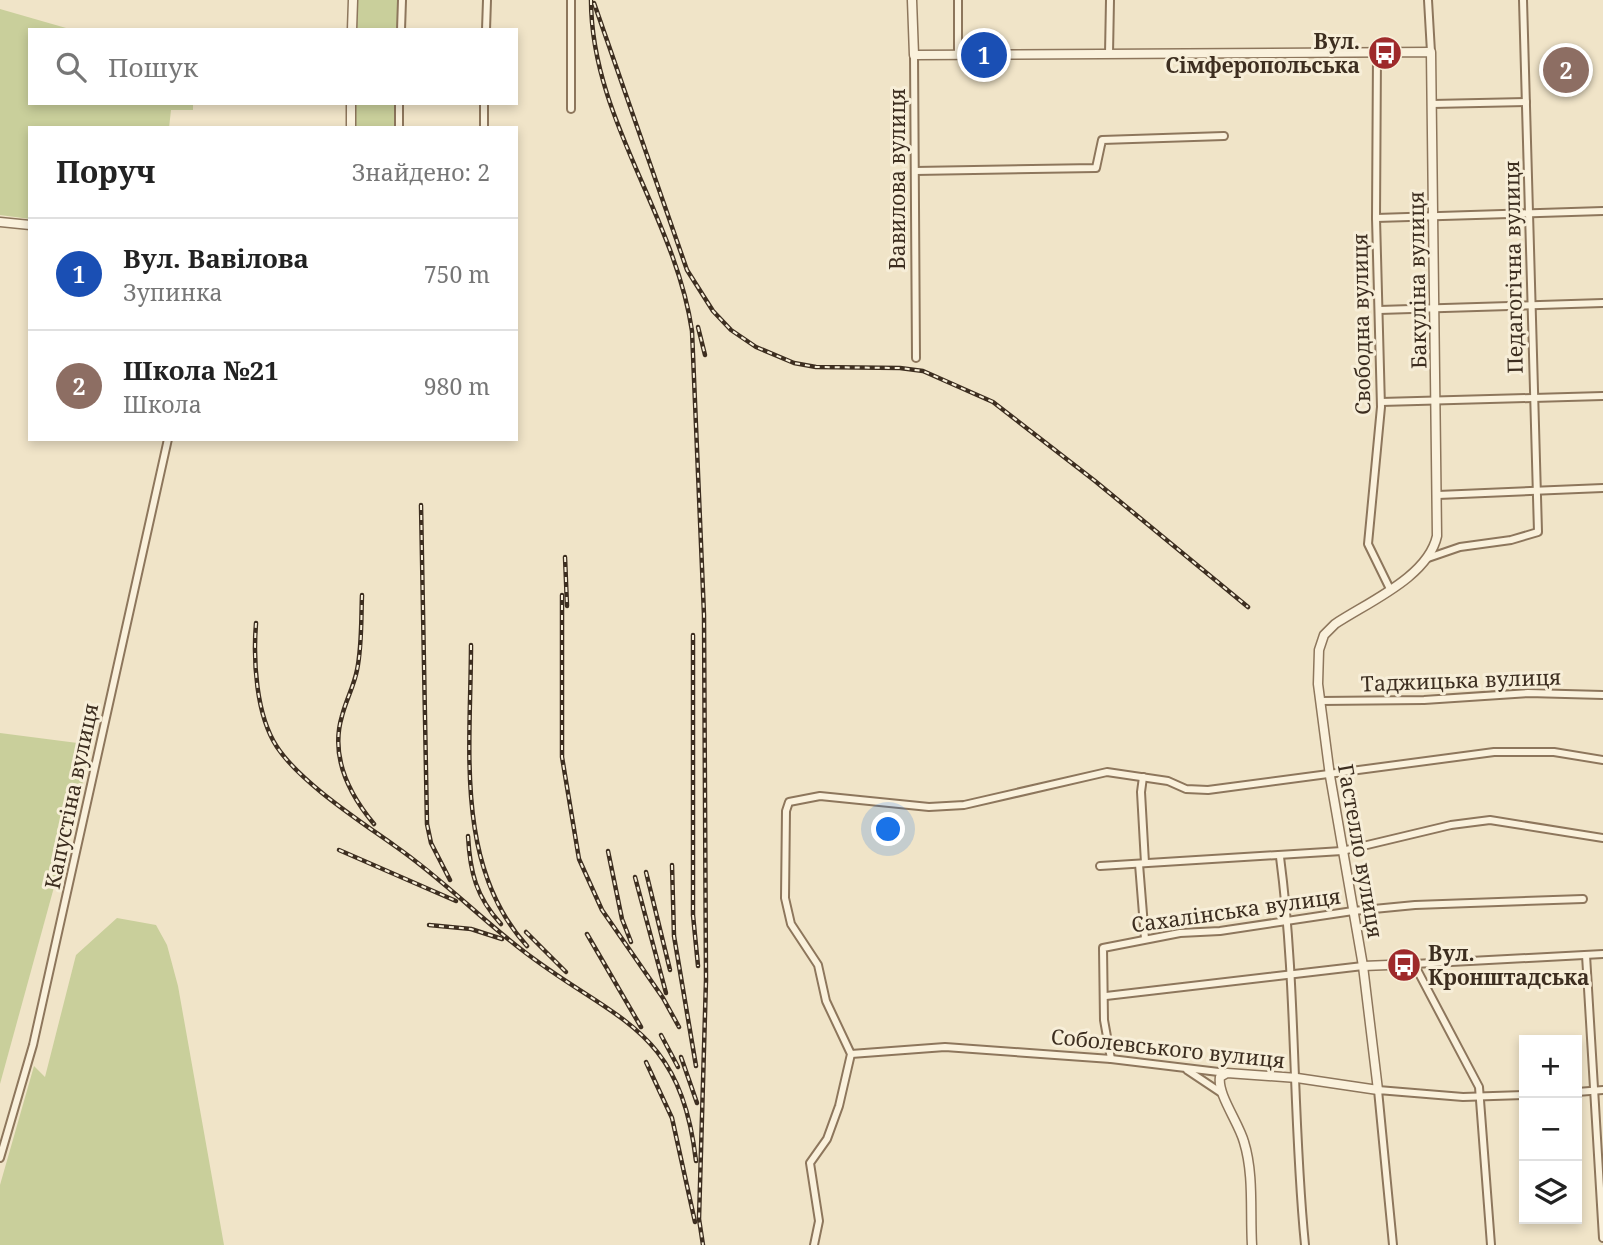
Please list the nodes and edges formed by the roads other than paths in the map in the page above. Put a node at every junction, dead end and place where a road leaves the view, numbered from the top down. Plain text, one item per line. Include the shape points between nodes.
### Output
1 (353, 0) edge
2 (402, 0) edge
3 (487, 0) edge
4 (571, 0) edge
5 (912, 0) edge
6 (958, 0) edge
7 (1110, 0) edge
8 (1429, 0) edge
9 (1523, 0) edge
10 (352, 28) edge
11 (401, 28) edge
12 (486, 28) edge
13 (1431, 52) junction
14 (1377, 53) junction
15 (1109, 54) junction
16 (914, 55) junction
17 (958, 55) junction
18 (1526, 102) junction
19 (1432, 104) junction
20 (351, 105) edge
21 (399, 105) edge
22 (484, 105) edge
23 (571, 109) dead end
24 (351, 126) edge
25 (398, 126) edge
26 (484, 126) edge
27 (1224, 136) dead end
28 (915, 171) junction
29 (1603, 211) edge
30 (1530, 213) junction
31 (1434, 216) junction
32 (1376, 218) junction
33 (0, 222) edge
34 (28, 225) edge
35 (1603, 303) edge
36 (1531, 306) junction
37 (1435, 309) junction
38 (1379, 310) junction
39 (916, 358) dead end
40 (1603, 396) edge
41 (1534, 398) junction
42 (1437, 401) junction
43 (1381, 402) junction
44 (168, 441) edge
45 (1603, 488) edge
46 (1536, 491) junction
47 (1438, 495) junction
48 (1428, 558) junction
49 (1390, 589) junction
50 (1603, 695) edge
51 (1320, 701) junction
52 (1603, 760) edge
53 (1330, 776) junction
54 (1143, 777) junction
55 (1603, 838) edge
56 (1342, 851) junction
57 (1280, 857) junction
58 (1142, 864) junction
59 (1100, 866) dead end
60 (1583, 899) dead end
61 (1353, 911) junction
62 (1288, 920) junction
63 (1145, 939) junction
64 (1603, 954) edge
65 (1586, 955) junction
66 (1414, 964) junction
67 (1363, 966) junction
68 (1290, 975) junction
69 (1106, 996) junction
70 (851, 1054) junction
71 (1111, 1059) junction
72 (1185, 1069) junction
73 (1227, 1073) junction
74 (1297, 1078) junction
75 (1378, 1090) junction
76 (1603, 1090) edge
77 (1592, 1091) junction
78 (1582, 1092) edge
79 (1220, 1093) junction
80 (1519, 1095) edge
81 (1481, 1097) junction
82 (0, 1158) edge
83 (1603, 1238) edge
84 (814, 1245) edge
85 (1252, 1245) edge
86 (1305, 1245) edge
87 (1393, 1245) edge
88 (1491, 1245) edge

1 - 10 street
2 - 11 street
3 - 12 street
4 - 23 street
5 - 16 street, Вавилова вулиця
6 - 17 street
7 - 15 street
8 - 13 street, Бакуліна вулиця
9 - 18 street, Педагогічна вулиця
13 - 14 street
13 - 19 street, Бакуліна вулиця
14 - 15 street
14 - 32 street, Свободна вулиця
15 - 17 street
16 - 17 street
16 - 28 street, Вавилова вулиця
18 - 19 street
18 - 30 street, Педагогічна вулиця
19 - 31 street, Бакуліна вулиця
20 - 24 street
21 - 25 street
22 - 26 street
27 - 28 street via 1102,140 1096,168
28 - 39 street, Вавилова вулиця
29 - 30 street
30 - 31 street
30 - 36 street, Педагогічна вулиця
31 - 32 street
31 - 37 street, Бакуліна вулиця
32 - 38 street, Свободна вулиця
33 - 34 street
35 - 36 street
36 - 37 street
36 - 41 street, Педагогічна вулиця
37 - 38 street
37 - 42 street, Бакуліна вулиця
38 - 43 street, Свободна вулиця
40 - 41 street
41 - 42 street
41 - 46 street, Педагогічна вулиця
42 - 43 street
42 - 47 street, Бакуліна вулиця
43 - 49 street, Свободна вулиця via 1368,544
44 - 82 street, Капустіна вулиця via 33,1045
45 - 46 street
46 - 47 street
46 - 48 street, Педагогічна вулиця via 1538,532
47 - 48 street, Бакуліна вулиця via 1437,536
48 - 49 street, Гастелло вулиця
49 - 51 street, Гастелло вулиця via 1324,635 1317,667
50 - 51 street, Таджицька вулиця via 1528,693
51 - 53 street, Гастелло вулиця
52 - 53 street via 1554,752 1494,752
53 - 54 street via 1208,790
53 - 56 street, Гастелло вулиця
54 - 58 street
54 - 70 street via 1107,772 964,805 929,807 820,796 789,802 785,898 791,924 818,965 826,1001
55 - 56 street via 1490,820
56 - 57 street
56 - 61 street, Гастелло вулиця
57 - 58 street
57 - 62 street
58 - 59 street
58 - 63 street
60 - 61 street, Сахалінська вулиця
61 - 62 street, Сахалінська вулиця
61 - 67 street, Гастелло вулиця
62 - 63 street, Сахалінська вулиця
62 - 68 street
63 - 69 street, Сахалінська вулиця via 1103,948
64 - 65 street
65 - 66 street
65 - 77 street
66 - 67 street
66 - 81 street via 1474,1074
67 - 68 street
67 - 75 street, Гастелло вулиця
68 - 69 street
68 - 74 street
69 - 71 street via 1104,1020
70 - 71 street, Соболевського вулиця via 945,1046
70 - 84 street via 827,1139 810,1163 819,1221
71 - 72 street, Соболевського вулиця
72 - 73 street, Соболевського вулиця
72 - 79 street
73 - 74 street, Соболевського вулиця
73 - 79 street via 1220,1077
74 - 75 street, Соболевського вулиця
74 - 86 street
75 - 81 street, Соболевського вулиця
75 - 87 street, Гастелло вулиця
76 - 77 street
77 - 78 street
77 - 83 street
79 - 85 street via 1231,1107 1245,1144
80 - 81 street, Соболевського вулиця
81 - 88 street

